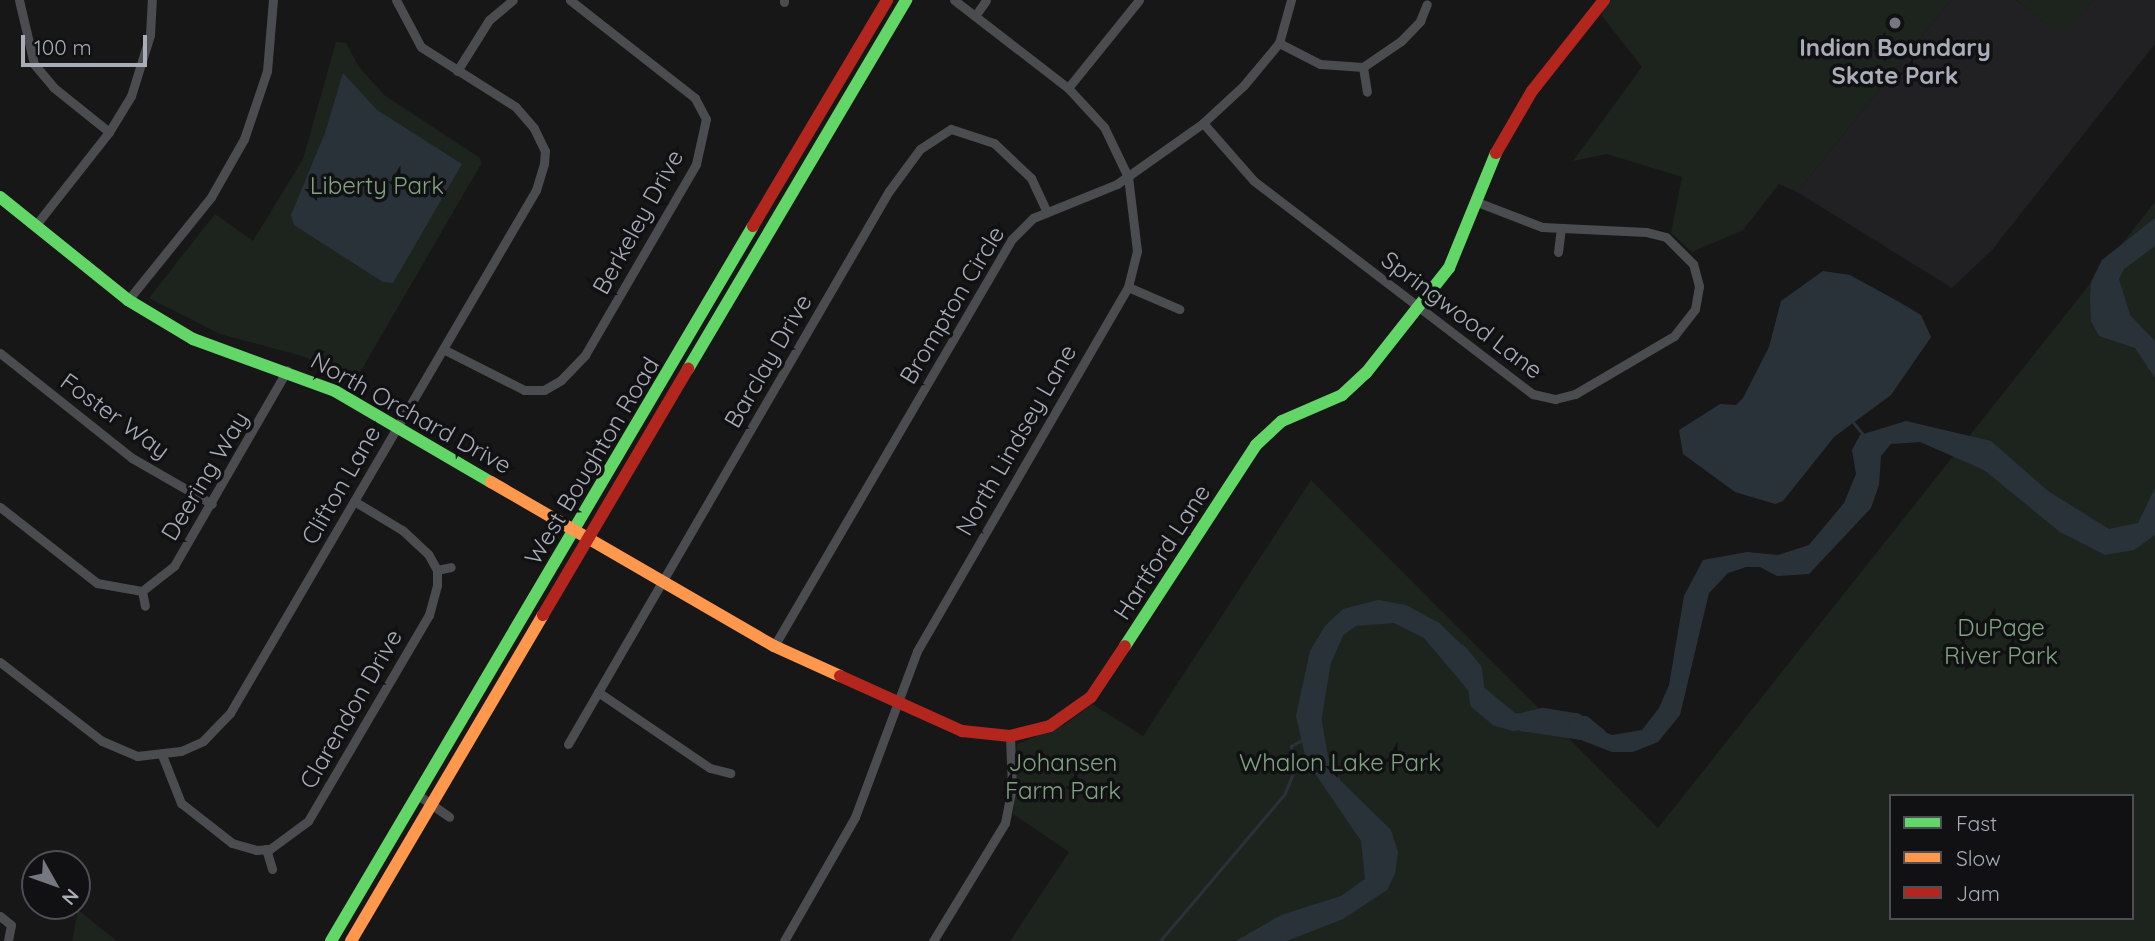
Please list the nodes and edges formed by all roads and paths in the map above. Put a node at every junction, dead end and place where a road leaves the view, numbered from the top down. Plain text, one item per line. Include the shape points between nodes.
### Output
1 (19, 0) edge
2 (152, 0) edge
3 (273, 0) edge
4 (396, 0) edge
5 (513, 0) edge
6 (570, 0) edge
7 (887, 0) edge
8 (906, 0) edge
9 (954, 0) edge
10 (986, 0) edge
11 (1139, 0) edge
12 (1291, 0) edge
13 (1604, 0) edge
14 (1426, 5) dead end
15 (975, 16) junction
16 (1279, 43) junction
17 (1363, 67) junction
18 (457, 71) junction
19 (1068, 88) junction
20 (1367, 92) dead end
21 (1203, 123) junction
22 (110, 132) junction
23 (1128, 177) junction
24 (0, 197) edge
25 (1477, 202) junction
26 (1047, 212) junction
27 (35, 226) junction
28 (1561, 229) junction
29 (1558, 252) dead end
30 (1128, 287) junction
31 (128, 300) junction
32 (1418, 306) junction
33 (1179, 309) dead end
34 (443, 349) junction
35 (0, 353) edge
36 (287, 370) junction
37 (398, 426) junction
38 (354, 501) junction
39 (212, 504) junction
40 (0, 507) edge
41 (576, 530) junction
42 (590, 538) junction
43 (451, 567) dead end
44 (437, 570) junction
45 (662, 580) junction
46 (142, 591) junction
47 (145, 606) dead end
48 (774, 646) junction
49 (0, 662) edge
50 (598, 692) junction
51 (895, 699) junction
52 (1010, 736) junction
53 (568, 744) dead end
54 (162, 755) junction
55 (730, 773) dead end
56 (418, 795) junction
57 (433, 805) junction
58 (449, 817) dead end
59 (268, 849) junction
60 (272, 869) dead end
61 (0, 916) edge
62 (8, 941) edge
63 (331, 941) edge
64 (351, 941) edge
65 (785, 941) edge
66 (933, 941) edge

1 - 22 street via 34,64 53,87
2 - 22 street via 150,35 141,69
3 - 31 street via 267,71 244,139 211,197
4 - 18 street, Clifton Lane via 421,47
5 - 18 street via 489,20
6 - 34 street, Berkeley Drive via 695,99 706,119 696,164 585,355 561,380 544,390 524,390
7 - 41 main road, West Boughton Road
8 - 42 main road, West Boughton Road
9 - 15 street, North Lindsey Lane
10 - 15 street
11 - 19 street
12 - 16 street, Brompton Circle
13 - 25 main road, Hartford Lane via 1532,91 1500,143
14 - 17 street via 1420,21 1401,41
15 - 19 street, North Lindsey Lane
16 - 17 street via 1320,64
16 - 21 street, Brompton Circle via 1244,85
17 - 20 street
18 - 34 street, Clifton Lane via 516,107 545,151 536,190
19 - 23 street, North Lindsey Lane via 1104,127
21 - 23 street, Brompton Circle
21 - 32 street, Springwood Lane via 1254,181
22 - 27 street
23 - 26 street, Brompton Circle
23 - 30 street, North Lindsey Lane via 1137,251
24 - 27 main road, North Orchard Drive
25 - 28 street, Springwood Lane via 1523,222
25 - 32 main road, Hartford Lane via 1448,268
26 - 45 street, Barclay Drive via 1031,177 994,143 951,129 920,149 889,191
26 - 48 street, Brompton Circle via 1022,226 1003,253
27 - 31 main road, North Orchard Drive
28 - 29 street
28 - 32 street, Springwood Lane via 1646,232 1674,242 1689,257 1697,275 1698,297 1690,319 1674,336 1598,383 1555,399 1522,388
30 - 33 street
30 - 51 street, North Lindsey Lane via 925,636
31 - 36 main road, North Orchard Drive via 192,339
32 - 52 main road, Hartford Lane via 1354,386 1282,421 1256,445 1091,697 1050,726
34 - 37 street, Clifton Lane
35 - 39 street, Foster Way via 132,457
36 - 37 main road, North Orchard Drive
36 - 39 street, Deering Way
37 - 38 street, Clifton Lane
37 - 41 main road, North Orchard Drive
38 - 44 street via 402,530 428,554
38 - 54 street, Clifton Lane via 224,722 203,741
39 - 46 street, Deering Way via 174,566
40 - 46 street via 97,583
41 - 42 main road, North Orchard Drive
41 - 56 main road, West Boughton Road
42 - 45 main road, Hartford Lane
42 - 57 main road, West Boughton Road
43 - 44 street
44 - 59 street, Clarendon Drive via 429,615 308,821
45 - 48 main road, Hartford Lane
45 - 50 street, Barclay Drive
46 - 47 street
48 - 51 main road, Hartford Lane
49 - 54 street, Clifton Lane via 111,747 137,756
50 - 53 street, Barclay Drive
50 - 55 street via 710,768
51 - 52 main road, Hartford Lane via 962,730
51 - 65 street, North Lindsey Lane via 855,817
52 - 66 street via 1012,788 1005,823
54 - 59 street via 175,793 190,811 232,843
56 - 57 street
56 - 63 main road, West Boughton Road
57 - 58 street
57 - 64 main road, West Boughton Road
59 - 60 street
61 - 62 street via 12,925

